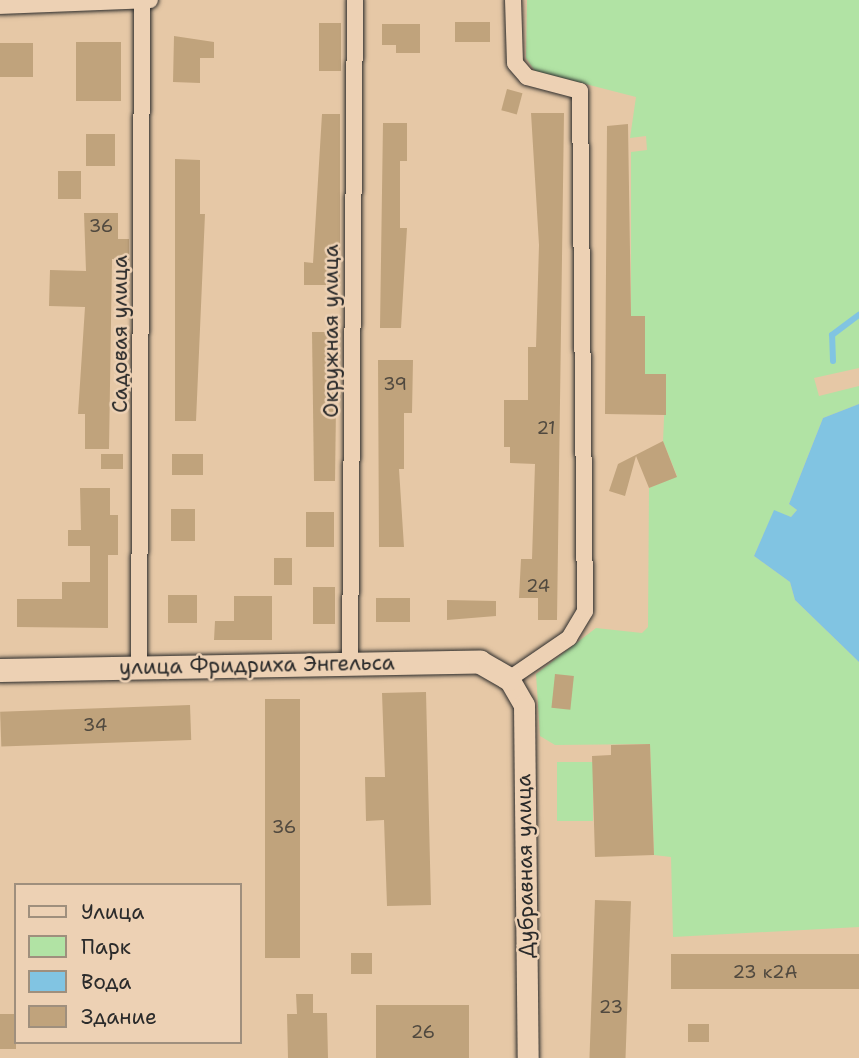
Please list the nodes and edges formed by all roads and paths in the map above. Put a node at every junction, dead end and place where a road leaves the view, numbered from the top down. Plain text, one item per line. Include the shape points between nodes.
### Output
1 (142, 0) edge
2 (153, 0) edge
3 (355, 0) edge
4 (513, 0) edge
5 (0, 6) edge
6 (349, 663) junction
7 (139, 668) junction
8 (0, 670) edge
9 (509, 679) junction
10 (528, 1058) edge

1 - 2 street
1 - 5 street
1 - 7 street, Садовая улица
3 - 6 street, Окружная улица
4 - 9 street via 515,63 527,77 580,91 586,597 585,611 569,638
6 - 7 main road, улица Фридриха Энгельса
6 - 9 main road, улица Фридриха Энгельса via 480,662
7 - 8 main road, улица Фридриха Энгельса
9 - 10 street, Дубравная улица via 524,705

